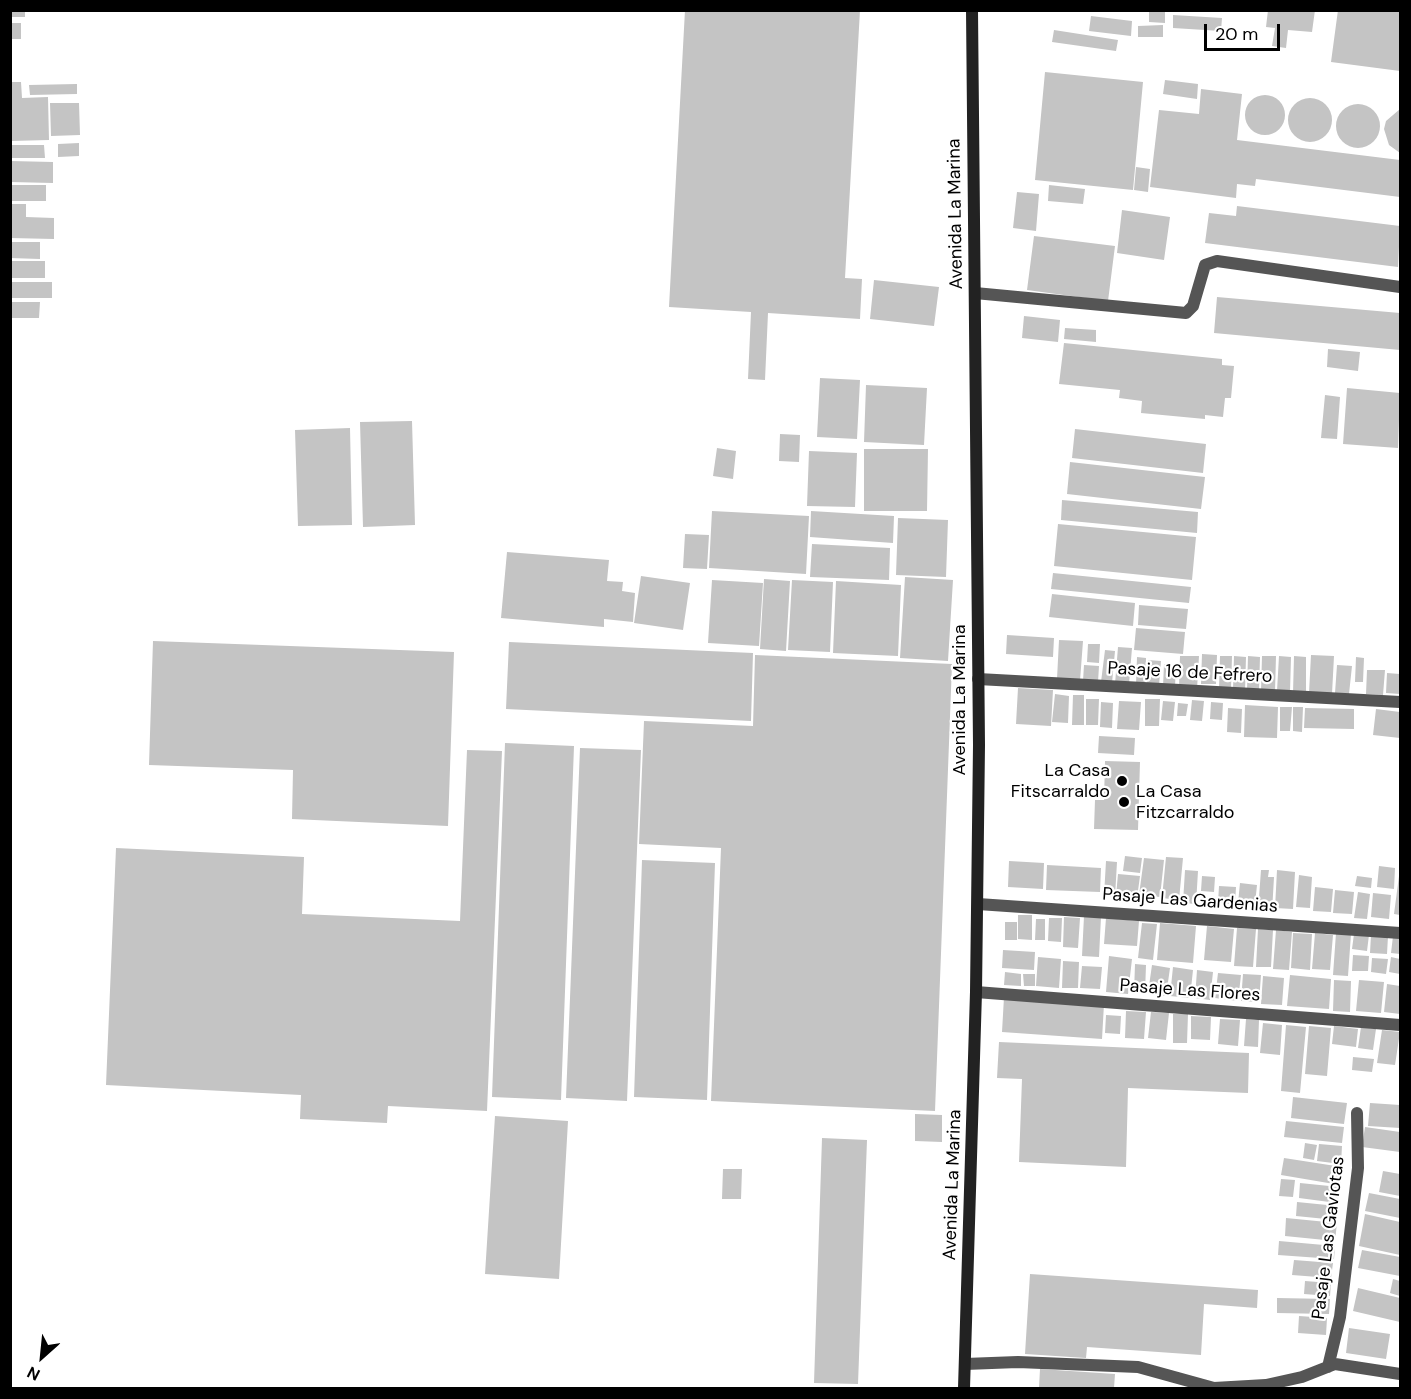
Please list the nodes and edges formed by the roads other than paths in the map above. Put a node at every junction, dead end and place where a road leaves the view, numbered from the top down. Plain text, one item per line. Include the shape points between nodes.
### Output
1 (972, 10) edge
2 (1401, 287) edge
3 (975, 293) junction
4 (978, 680) junction
5 (1401, 702) edge
6 (978, 904) junction
7 (1401, 933) edge
8 (976, 992) junction
9 (1401, 1025) edge
10 (1357, 1113) dead end
11 (965, 1364) junction
12 (1328, 1366) junction
13 (1401, 1374) edge
14 (964, 1389) edge

1 - 3 main road, Avenida La Marina
2 - 3 street via 1217,261 1205,266 1193,306 1186,313
3 - 4 main road, Avenida La Marina
4 - 5 street, Pasaje 16 de Fefrero
4 - 6 main road, Avenida La Marina
6 - 7 street, Pasaje Las Gardenias
6 - 8 main road, Avenida La Marina
8 - 9 street, Pasaje Las Flores
8 - 11 main road, Avenida La Marina
10 - 12 street, Pasaje Las Gaviotas via 1358,1168 1340,1317
11 - 12 street via 1138,1367 1214,1388 1266,1385
11 - 14 main road, Avenida La Marina
12 - 13 street

